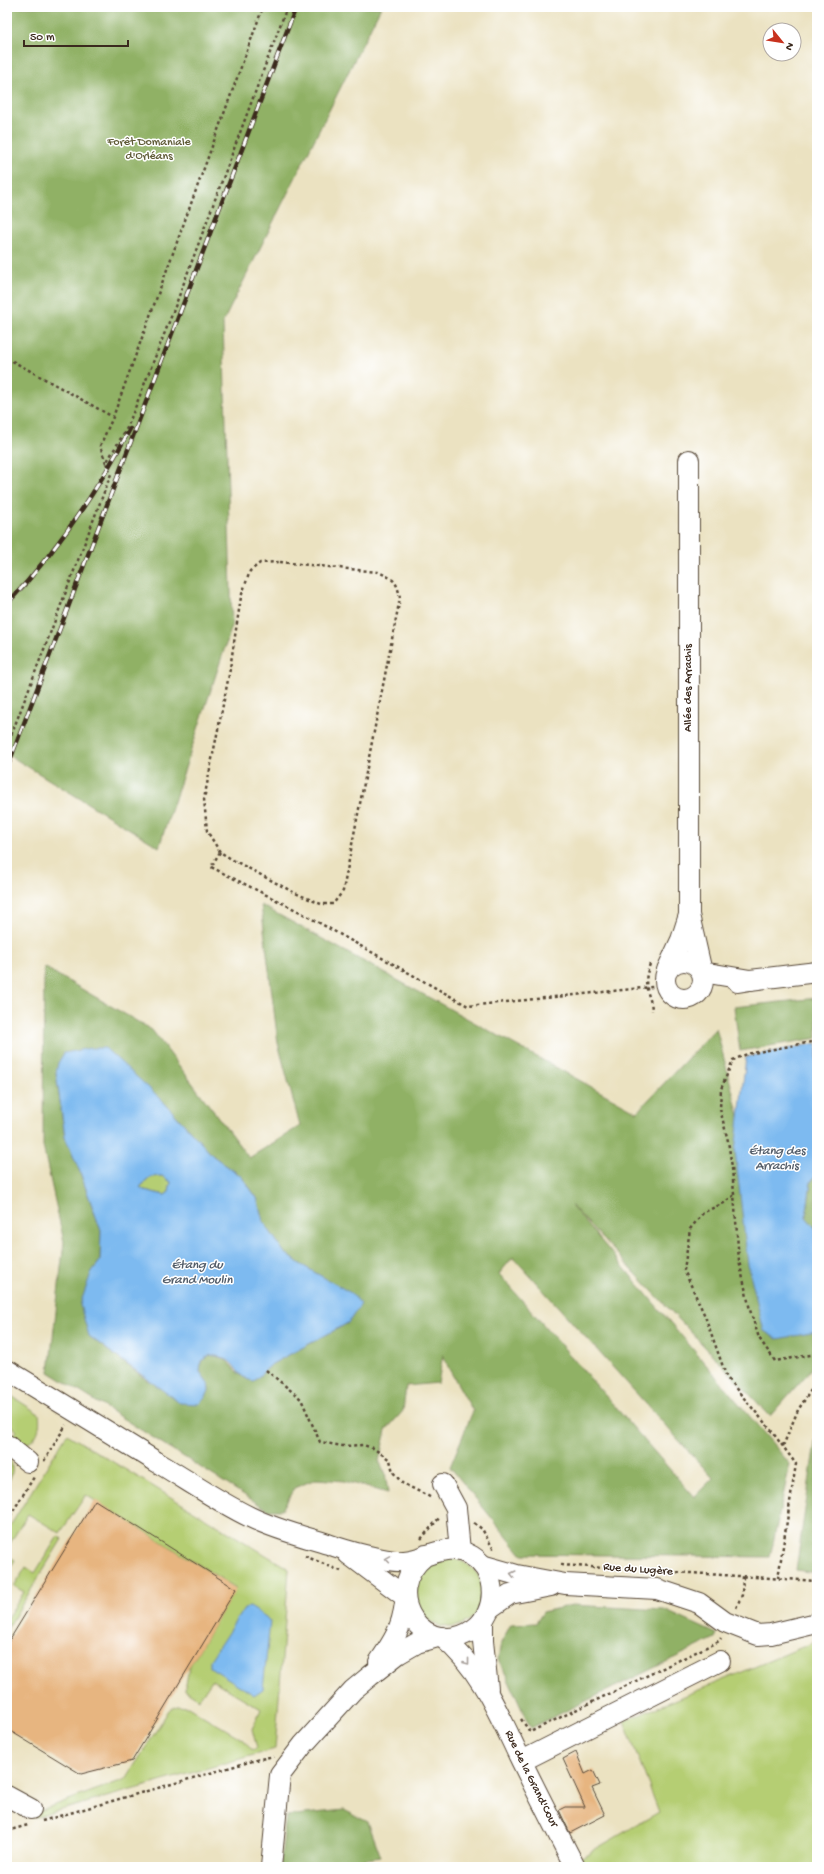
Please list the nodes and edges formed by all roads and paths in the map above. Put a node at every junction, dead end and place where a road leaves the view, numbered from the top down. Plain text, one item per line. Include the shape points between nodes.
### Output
1 (263, 7) edge
2 (287, 7) edge
3 (7, 358) edge
4 (113, 417) junction
5 (689, 460) dead end
6 (106, 463) junction
7 (7, 746) edge
8 (220, 852) junction
9 (689, 916) junction
10 (702, 972) junction
11 (817, 972) edge
12 (666, 978) junction
13 (750, 980) junction
14 (698, 992) junction
15 (817, 1041) edge
16 (734, 1195) junction
17 (817, 1354) edge
18 (7, 1370) edge
19 (266, 1370) dead end
20 (817, 1381) edge
21 (7, 1445) edge
22 (783, 1446) junction
23 (28, 1462) dead end
24 (441, 1492) joint
25 (441, 1511) dead end
26 (477, 1523) dead end
27 (340, 1548) junction
28 (422, 1548) junction
29 (460, 1551) junction
30 (490, 1560) junction
31 (555, 1565) dead end
32 (625, 1569) dead end
33 (657, 1571) dead end
34 (743, 1576) junction
35 (778, 1578) junction
36 (817, 1581) edge
37 (565, 1584) junction
38 (405, 1600) junction
39 (487, 1614) junction
40 (734, 1614) dead end
41 (817, 1623) edge
42 (723, 1633) dead end
43 (440, 1637) junction
44 (720, 1661) dead end
45 (370, 1676) junction
46 (488, 1691) junction
47 (519, 1716) dead end
48 (522, 1761) junction
49 (291, 1762) junction
50 (7, 1796) edge
51 (32, 1819) junction
52 (7, 1831) edge
53 (271, 1867) edge
54 (575, 1867) edge

1 - 4 path
2 - 6 path via 127,428
3 - 4 path
4 - 6 path via 100,446
5 - 9 street, Allée des Arrachis
6 - 7 path via 111,474
8 - 8 path via 295,893 321,904 333,904 343,891 400,598 398,586 391,578 378,572 280,562 260,563 250,571 241,597 229,675 204,799 207,831
8 - 12 path via 211,867 298,911 468,1006
9 - 10 street
9 - 12 street
10 - 12 street via 688,960 676,962
10 - 13 street
10 - 14 street via 703,983
11 - 13 street
12 - 14 street via 670,994 682,999 694,996
13 - 14 street
15 - 16 path via 747,1054 733,1060 720,1089 720,1109 730,1154
16 - 17 path via 739,1261 759,1338 775,1361
16 - 22 path via 724,1203 704,1212 690,1229 684,1270 705,1316 727,1378
18 - 27 street via 251,1518
19 - 24 path via 301,1398 320,1442 373,1448 390,1460 393,1472 402,1483
20 - 22 path via 798,1410
21 - 23 street
22 - 35 path via 796,1464
24 - 29 street via 456,1508
25 - 28 path
26 - 30 path via 490,1546
28 -> 27 street via 404,1562
27 - 38 street
28 - 29 street
28 - 38 street via 405,1584
29 - 30 street
37 -> 30 street, Rue du Lugère via 517,1575
30 - 39 street via 492,1593
31 - 32 path, Rue du Lugère
33 - 34 path, Rue du Lugère
34 - 35 path, Rue du Lugère
34 - 40 path via 742,1595
35 - 36 path, Rue du Lugère
37 - 39 street, Rue du Lugère via 510,1594
37 - 41 street, Rue du Lugère via 657,1589 677,1594 699,1603 725,1622 758,1635
38 - 43 street via 409,1615 417,1625
38 - 45 street via 403,1619 395,1638
39 - 43 street via 474,1629 463,1635
39 - 46 street, Rue de la Grand'Cour via 483,1647
42 - 47 path via 719,1641 530,1732
43 - 45 street via 417,1643
43 -> 46 street, Rue de la Grand'Cour via 460,1652
44 - 48 street
45 - 49 street via 353,1690
46 - 48 street, Rue de la Grand'Cour
48 - 54 street, Rue de la Grand'Cour
49 - 51 path via 273,1756
49 - 53 street via 280,1775
50 - 51 street
51 - 52 path

